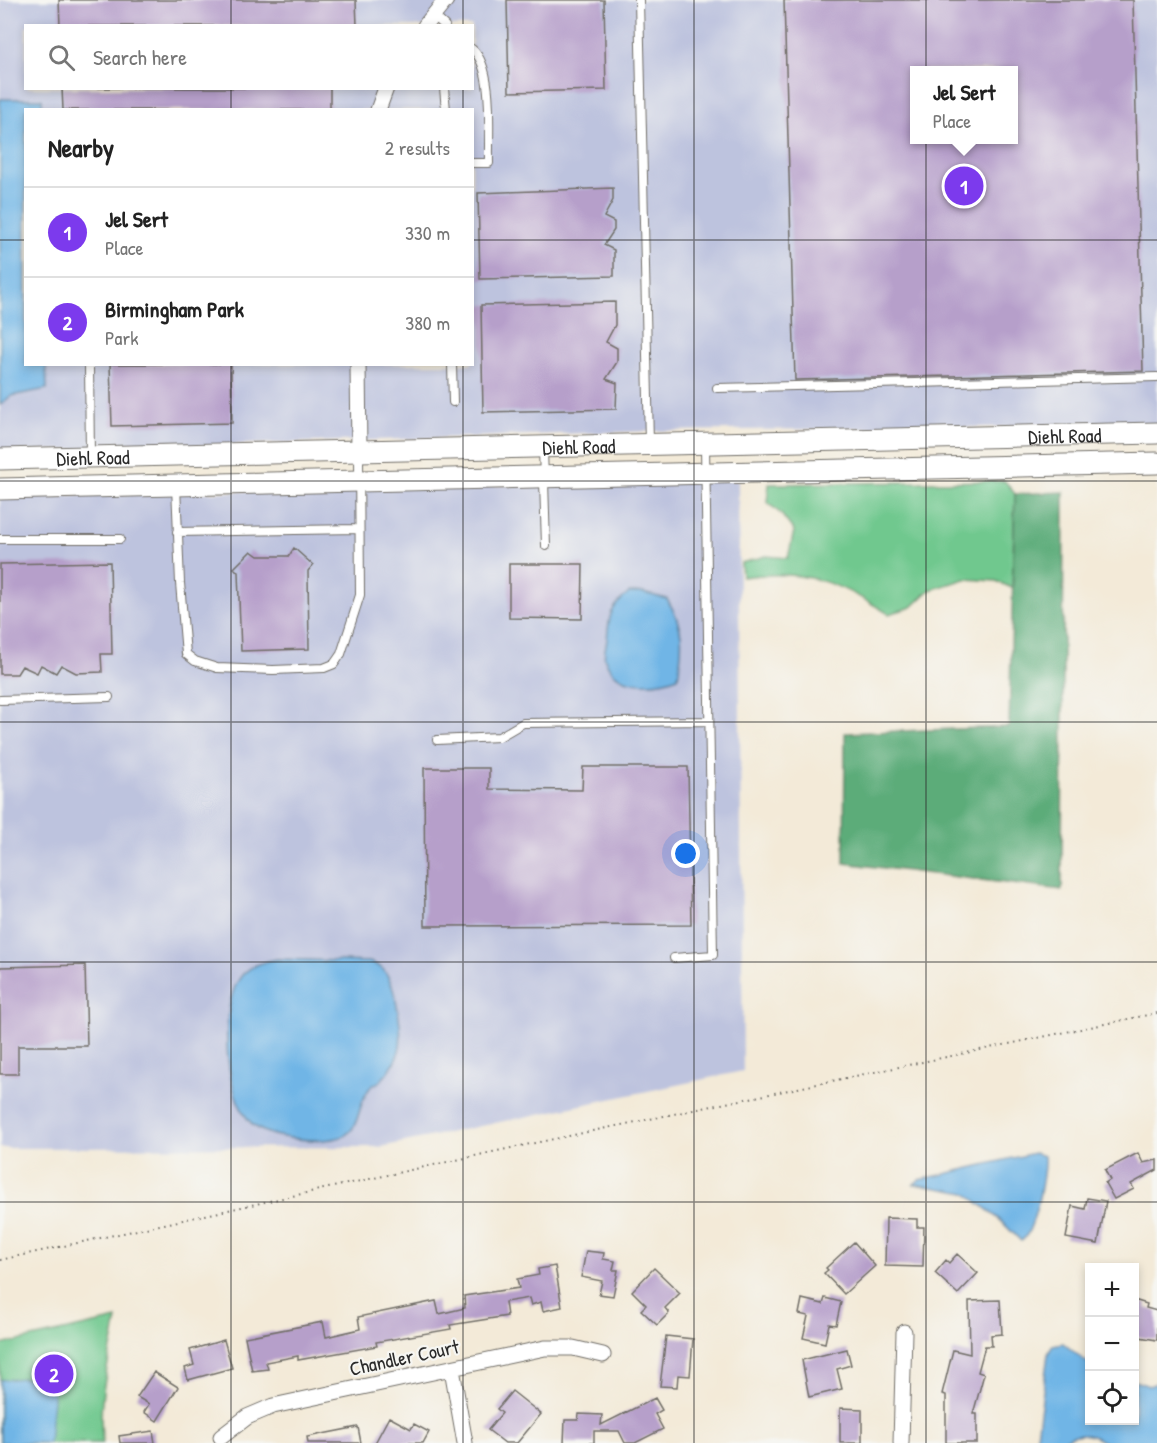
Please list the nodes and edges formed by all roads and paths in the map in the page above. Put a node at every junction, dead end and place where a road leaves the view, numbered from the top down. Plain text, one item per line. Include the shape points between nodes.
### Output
1 (639, 0) edge
2 (435, 10) edge
3 (444, 24) edge
4 (474, 51) edge
5 (385, 90) edge
6 (444, 90) edge
7 (379, 108) edge
8 (446, 108) edge
9 (474, 163) edge
10 (89, 366) edge
11 (358, 366) edge
12 (452, 366) edge
13 (1157, 377) edge
14 (717, 387) dead end
15 (453, 402) dead end
16 (1157, 433) edge
17 (705, 443) junction
18 (649, 444) junction
19 (543, 447) junction
20 (359, 451) junction
21 (90, 458) junction
22 (0, 459) edge
23 (1157, 463) edge
24 (706, 473) junction
25 (543, 477) junction
26 (359, 480) junction
27 (176, 484) junction
28 (0, 489) edge
29 (359, 529) junction
30 (177, 532) junction
31 (0, 539) edge
32 (120, 539) dead end
33 (546, 546) dead end
34 (109, 697) dead end
35 (0, 700) edge
36 (708, 722) junction
37 (437, 740) dead end
38 (674, 958) dead end
39 (1157, 1013) edge
40 (0, 1260) edge
41 (904, 1332) dead end
42 (603, 1355) dead end
43 (452, 1369) junction
44 (222, 1437) dead end
45 (465, 1443) edge
46 (902, 1443) edge

1 - 18 lane
2 - 3 lane
4 - 9 lane via 486,72 489,163
5 - 7 street
6 - 8 lane
10 - 21 lane
11 - 20 street
12 - 15 lane
13 - 14 lane
16 - 17 street, Diehl Road
17 - 18 street, Diehl Road
17 - 24 lane
18 - 19 street, Diehl Road
19 - 20 street, Diehl Road
19 - 25 lane
20 - 21 street, Diehl Road
20 - 26 lane
21 - 22 street, Diehl Road
23 - 24 street, Diehl Road
24 - 25 street, Diehl Road
24 - 36 lane
25 - 26 street, Diehl Road
25 - 33 lane
26 - 27 street, Diehl Road
26 - 29 lane
27 - 28 street, Diehl Road
27 - 30 lane
29 - 30 lane
29 - 30 lane via 360,595 341,654 334,664 324,668 273,670 217,668 186,654
31 - 32 lane
34 - 35 lane
36 - 37 lane via 523,723 499,737
36 - 38 lane via 713,955
39 - 40 path
41 - 46 street
42 - 43 street, Chandler Court via 559,1347
43 - 44 street, Chandler Court via 267,1408 247,1416
43 - 45 street

